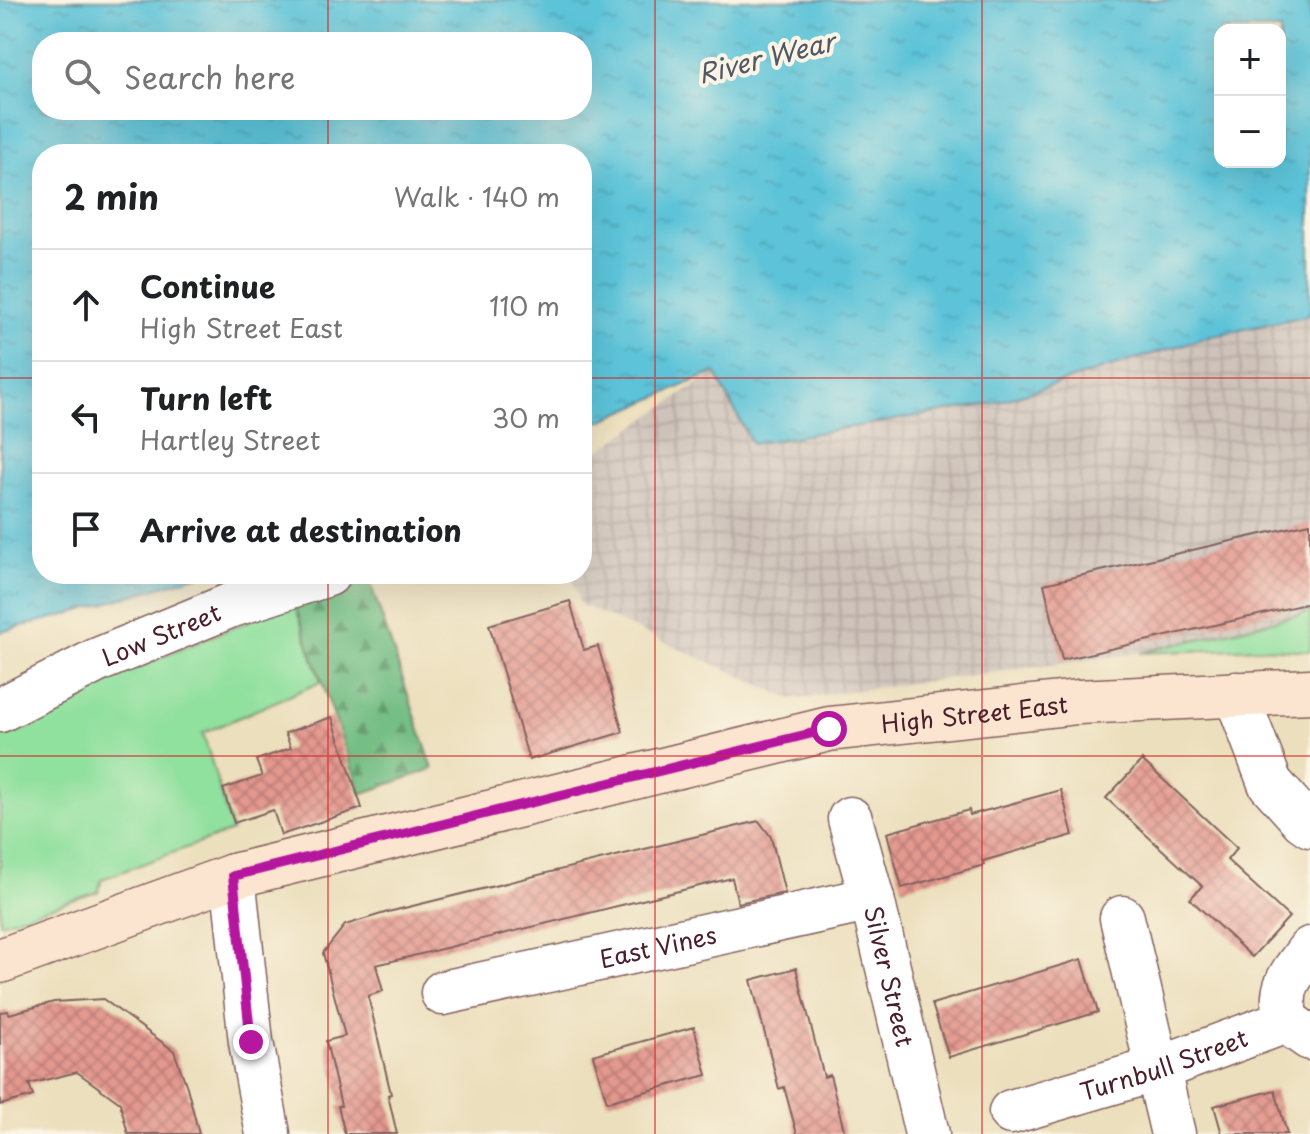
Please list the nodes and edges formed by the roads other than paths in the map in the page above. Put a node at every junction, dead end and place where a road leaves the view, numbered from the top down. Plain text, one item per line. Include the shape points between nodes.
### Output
1 (297, 584) edge
2 (1310, 691) edge
3 (1236, 694) junction
4 (0, 710) edge
5 (850, 819) dead end
6 (1310, 825) edge
7 (233, 876) junction
8 (872, 899) junction
9 (1122, 918) dead end
10 (1310, 949) edge
11 (0, 961) edge
12 (443, 993) dead end
13 (1298, 1029) edge
14 (1157, 1069) junction
15 (1011, 1112) dead end
16 (268, 1134) edge
17 (927, 1134) edge
18 (1173, 1134) edge

1 - 4 street, Low Street via 113,654
2 - 3 main road, High Street East
3 - 6 street via 1270,783
3 - 7 main road, High Street East via 1078,702 829,729
5 - 8 street, Silver Street
7 - 11 main road, High Street East
7 - 16 street via 251,1042
8 - 12 street, East Vines
8 - 17 street, Silver Street
9 - 14 street
10 - 13 street via 1285,984 1282,1003
13 - 14 street, Turnbull Street
14 - 15 street, Turnbull Street
14 - 18 street

